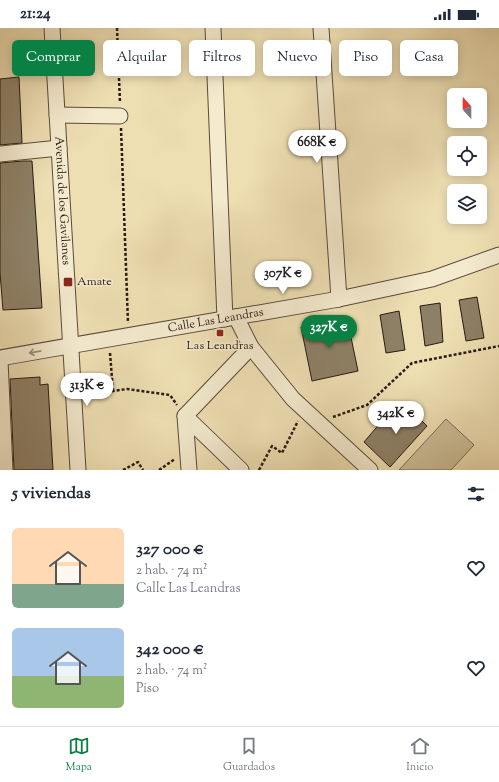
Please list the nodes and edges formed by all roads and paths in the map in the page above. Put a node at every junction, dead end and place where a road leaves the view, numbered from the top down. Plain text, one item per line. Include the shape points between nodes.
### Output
1 (52, 28) edge
2 (117, 28) edge
3 (213, 28) edge
4 (321, 28) edge
5 (57, 115) junction
6 (120, 116) junction
7 (59, 148) junction
8 (0, 154) edge
9 (499, 255) edge
10 (339, 299) junction
11 (230, 318) junction
12 (128, 336) junction
13 (70, 346) junction
14 (499, 346) edge
15 (251, 348) junction
16 (116, 352) dead end
17 (0, 359) edge
18 (113, 391) junction
19 (73, 397) junction
20 (304, 410) junction
21 (185, 416) junction
22 (317, 422) junction
23 (5, 470) edge
24 (78, 470) edge
25 (123, 470) edge
26 (143, 470) edge
27 (189, 470) edge
28 (241, 470) edge
29 (259, 470) edge
30 (370, 470) edge

1 - 5 street, Avenida de los Gavilanes
2 - 6 path
3 - 11 street
4 - 10 street
5 - 6 street
5 - 7 street, Avenida de los Gavilanes
6 - 12 path
7 - 8 street
7 - 13 street, Avenida de los Gavilanes
9 - 10 street, Calle Las Leandras via 432,279
10 - 11 street, Calle Las Leandras
11 - 12 street, Calle Las Leandras
11 - 15 street
12 - 13 street, Calle Las Leandras
13 -> 17 street, Calle Las Leandras
13 - 19 street, Avenida de los Gavilanes
14 - 22 path via 412,363 367,406
15 - 20 street
15 - 21 street
16 - 18 path via 110,353
17 - 23 street
18 - 19 path
18 - 21 path via 127,389 170,395
19 - 24 street, Avenida de los Gavilanes
20 - 22 street
20 - 29 path via 282,453 272,446
21 - 27 street
21 - 28 street
22 - 30 street
25 - 26 path via 138,462

